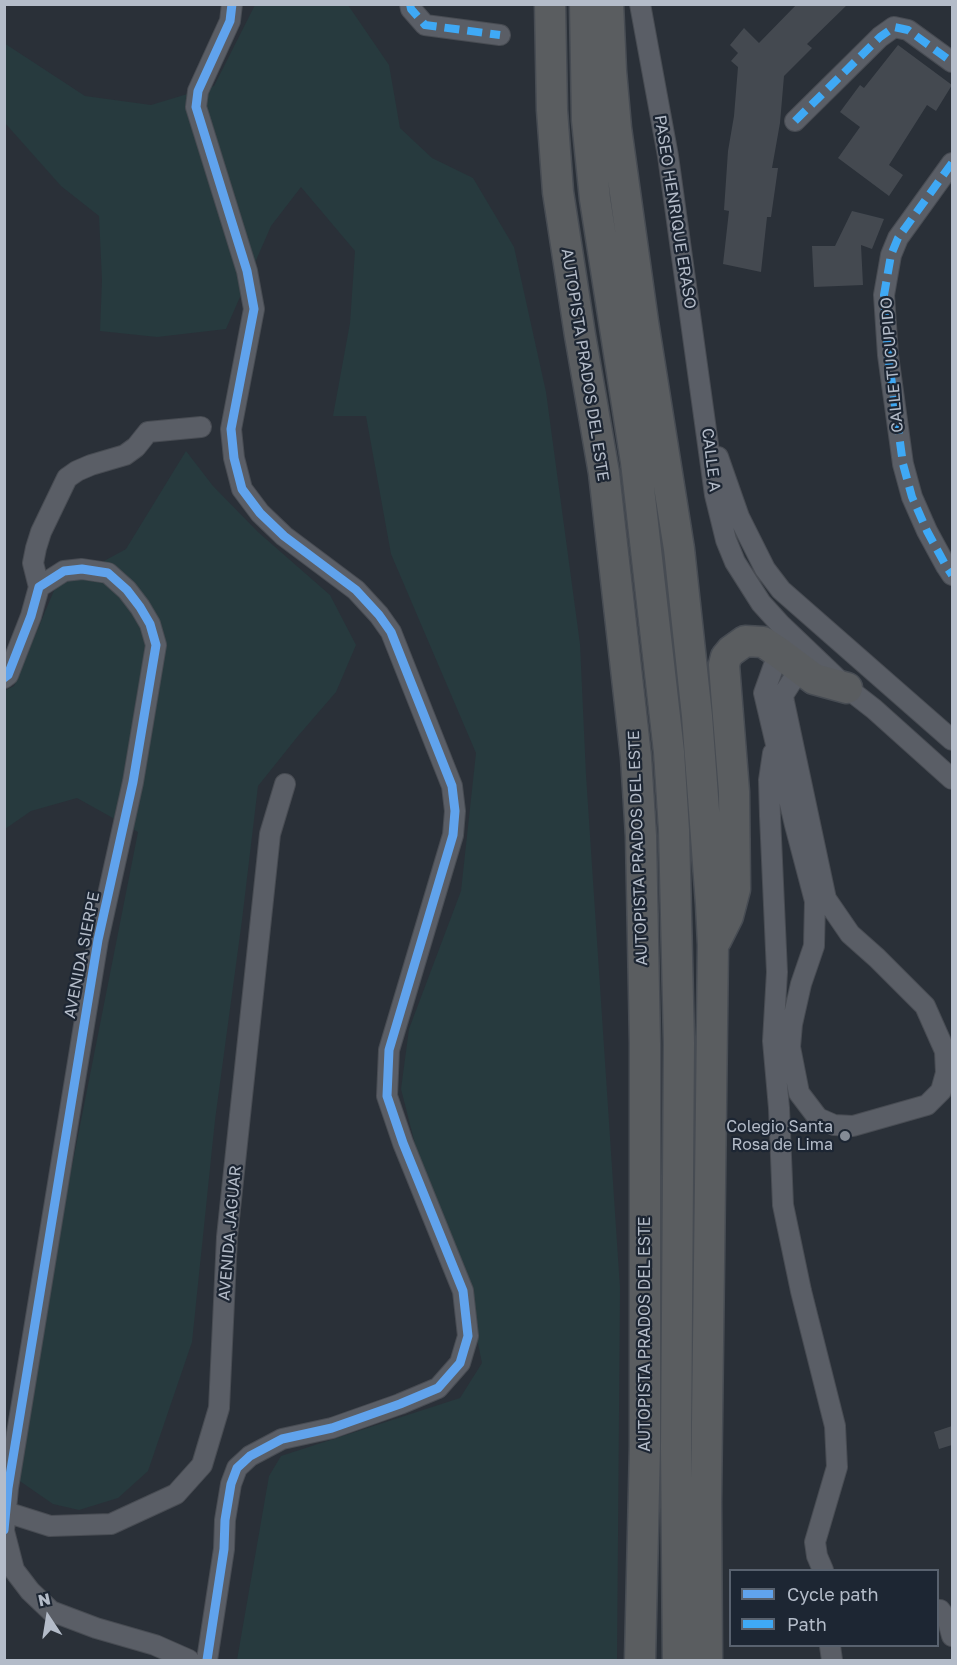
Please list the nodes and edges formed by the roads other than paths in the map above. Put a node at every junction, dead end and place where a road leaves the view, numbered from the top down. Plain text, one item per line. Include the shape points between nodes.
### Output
1 (232, 4) edge
2 (410, 4) edge
3 (550, 4) edge
4 (585, 4) edge
5 (608, 4) edge
6 (640, 4) edge
7 (500, 35) dead end
8 (952, 62) edge
9 (795, 121) dead end
10 (952, 163) edge
11 (705, 421) junction
12 (201, 427) dead end
13 (952, 575) edge
14 (39, 587) junction
15 (778, 652) junction
16 (805, 672) junction
17 (4, 678) edge
18 (847, 688) junction
19 (774, 738) junction
20 (952, 740) edge
21 (952, 779) edge
22 (285, 784) dead end
23 (713, 945) junction
24 (781, 1044) junction
25 (5, 1524) edge
26 (824, 1569) edge
27 (939, 1610) edge
28 (952, 1636) edge
29 (189, 1660) edge
30 (207, 1660) edge
31 (640, 1660) edge
32 (678, 1660) edge
33 (707, 1660) edge

1 - 30 street via 230,21 198,91 195,107 247,271 254,309 231,429 242,489 284,536 356,590 385,623 452,786 453,834 389,1050 387,1096 463,1291 468,1336 460,1363 438,1388 332,1428 282,1439 250,1456 237,1468 225,1520
2 - 7 street via 425,25
3 - 31 highway, AUTOPISTA PRADOS DEL ESTE via 558,192 603,473 636,757 641,837 645,1446
4 - 32 highway, AUTOPISTA PRADOS DEL ESTE via 595,199 636,462 669,752 674,830 680,1043
5 - 23 highway via 616,128 679,549 697,716
6 - 11 street, PASEO HENRIQUE ERASO via 668,156
8 - 9 street via 908,30 894,27 880,36
10 - 13 street, CALLE TUCUPIDO via 898,238 884,295 903,464 927,531
11 - 18 street, CALLE A via 715,495 735,562 761,603
11 - 20 street, CALLE A via 739,517 765,569 781,590
12 - 14 street via 148,432 125,455 91,465 67,478 36,548 33,563
14 - 17 street
14 - 25 street, AVENIDA SIERPE via 64,571 108,573 140,607 156,645 133,782 98,940
15 - 16 highway
15 - 19 street via 764,693
15 - 23 highway via 763,642 745,641 731,651 724,665 734,792 735,889 728,916
16 - 18 highway via 814,679
16 - 24 street via 792,681 783,695 826,899 850,934 925,1006 945,1051 946,1073 941,1091 927,1105 853,1126 834,1125 818,1118 800,1093
18 - 21 street, CALLE A
19 - 24 street via 769,780
19 - 24 street via 814,901 814,946 795,1013
22 - 25 street, AVENIDA JAGUAR via 270,834 230,1213 219,1408 202,1465 176,1494 111,1524
23 - 33 highway
24 - 26 street via 783,1205 835,1426 837,1467 815,1542
25 - 29 street, AVENIDA SIERPE via 14,1570 51,1611
27 - 28 street via 948,1621

